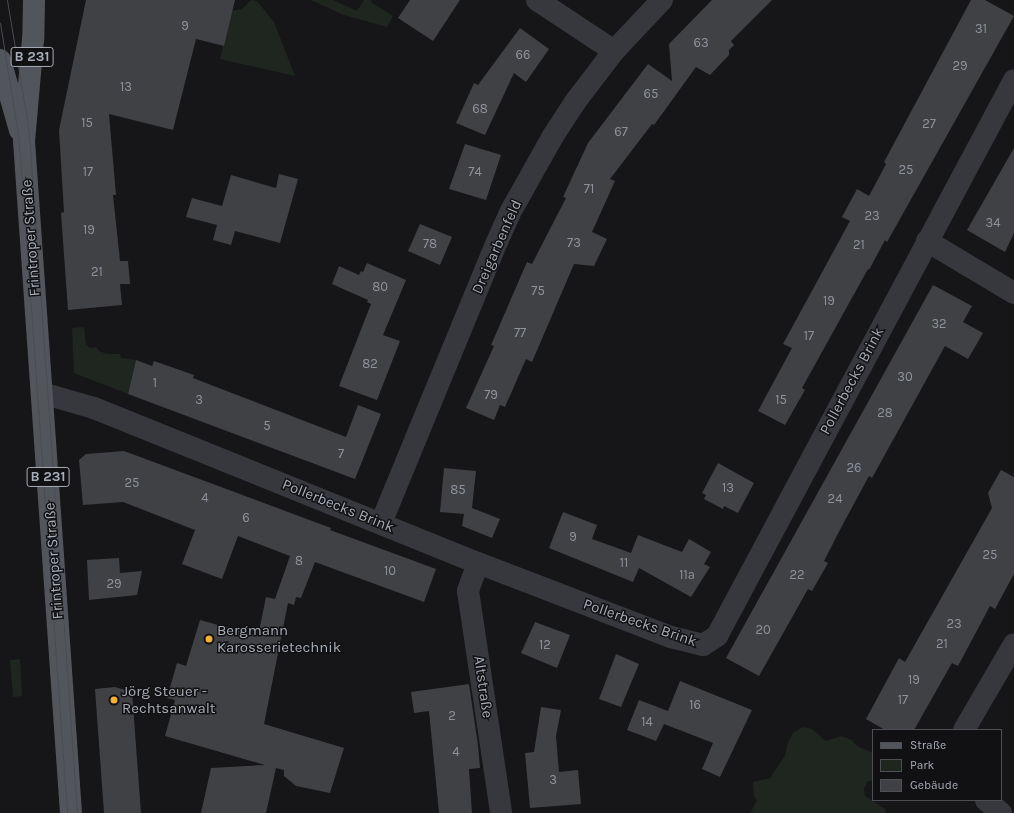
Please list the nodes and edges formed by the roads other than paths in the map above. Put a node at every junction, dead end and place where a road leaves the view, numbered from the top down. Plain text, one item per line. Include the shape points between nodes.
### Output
1 (34, 0) edge
2 (537, 0) edge
3 (662, 0) edge
4 (614, 51) junction
5 (0, 60) edge
6 (1014, 80) edge
7 (24, 141) junction
8 (927, 241) junction
9 (1014, 293) edge
10 (42, 393) junction
11 (381, 523) junction
12 (478, 563) junction
13 (1014, 644) edge
14 (965, 729) edge
15 (987, 801) edge
16 (71, 813) edge
17 (501, 813) edge
18 (1001, 813) edge

1 - 7 main road, Frintroper Straße / B 231
2 - 4 street
3 - 4 street, Dreigarbenfeld
4 - 11 street, Dreigarbenfeld via 556,130 512,209
5 - 7 main road, Frintroper Straße / B 231
6 - 8 street, Pollerbecks Brink
7 - 10 main road, Frintroper Straße / B 231
8 - 9 street
8 - 12 street, Pollerbecks Brink via 722,627 711,641 703,645 671,636
10 - 11 street, Pollerbecks Brink via 94,408
10 - 16 main road, Frintroper Straße / B 231
11 - 12 street, Pollerbecks Brink
12 - 17 street, Altstraße via 468,591
13 - 14 street
15 - 18 street

